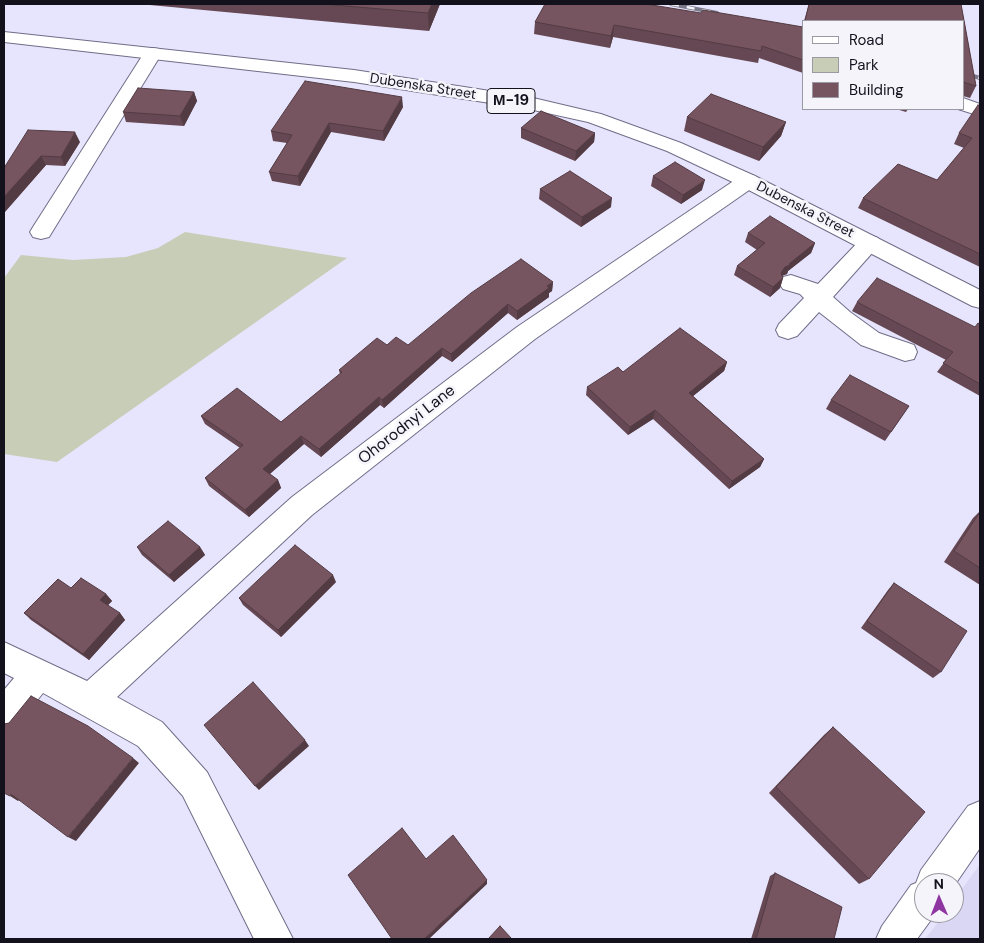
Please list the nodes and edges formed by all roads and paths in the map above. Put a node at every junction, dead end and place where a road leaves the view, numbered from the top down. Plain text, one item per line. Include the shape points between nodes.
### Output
1 (4, 37) edge
2 (153, 53) junction
3 (964, 104) edge
4 (980, 110) edge
5 (748, 181) junction
6 (41, 232) dead end
7 (870, 243) junction
8 (791, 283) dead end
9 (820, 297) junction
10 (980, 300) edge
11 (788, 330) dead end
12 (905, 352) dead end
13 (4, 657) edge
14 (38, 674) junction
15 (90, 700) junction
16 (4, 716) edge
17 (980, 818) edge
18 (941, 873) edge
19 (914, 912) edge
20 (274, 939) edge
21 (895, 939) edge

1 - 2 main road, Dubenska Street / М-19
2 - 5 main road, Dubenska Street / М-19 via 354,76 529,103 603,121 674,147
2 - 6 main road
3 - 4 main road
5 - 7 main road, Dubenska Street / М-19
5 - 15 main road, Ohorodnyi Lane via 526,333 302,506
7 - 9 main road
7 - 10 main road, Dubenska Street / М-19
8 - 9 main road via 808,288
9 - 11 main road
9 - 12 main road via 841,318 870,339
13 - 14 main road
14 - 15 main road
14 - 16 main road
15 - 20 main road via 150,734 195,784
17 - 18 main road
19 - 21 main road

